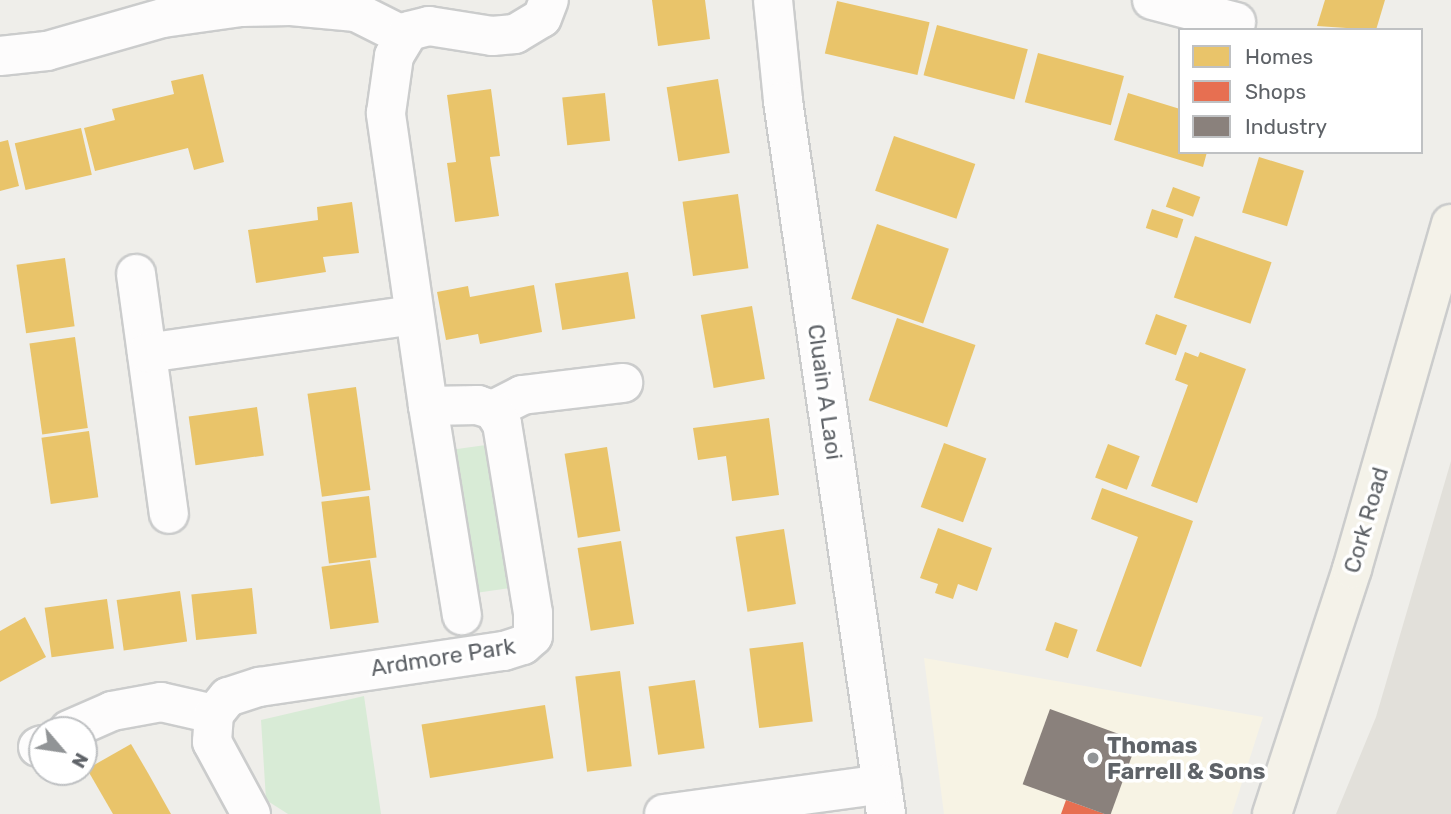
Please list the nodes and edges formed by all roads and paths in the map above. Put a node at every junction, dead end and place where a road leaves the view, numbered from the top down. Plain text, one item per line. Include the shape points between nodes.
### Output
1 (549, 0) edge
2 (773, 0) edge
3 (1152, 0) edge
4 (1236, 22) dead end
5 (404, 36) junction
6 (0, 56) edge
7 (1451, 224) edge
8 (136, 274) dead end
9 (413, 315) junction
10 (147, 353) junction
11 (623, 383) dead end
12 (428, 406) junction
13 (493, 410) junction
14 (169, 514) dead end
15 (462, 615) dead end
16 (214, 714) junction
17 (98, 718) edge
18 (884, 799) edge
19 (251, 814) edge
20 (664, 814) edge
21 (1272, 814) edge

1 - 5 street via 542,18 515,34 492,36 429,26
2 - 18 street, Cluain A Laoi
3 - 4 street
5 - 6 street via 356,12 241,7 163,18 47,51
5 - 9 street, Ardmore Park via 390,69 386,113
7 - 21 main road, Cork Road via 1352,569
8 - 10 street
9 - 10 street
9 - 12 street, Ardmore Park
10 - 14 street
11 - 13 street via 522,395
12 - 13 street via 465,404
12 - 15 street, Ardmore Park
13 - 16 street, Ardmore Park via 508,445 531,600 534,632 528,642 504,652 259,687 229,697
16 - 17 street via 161,702
16 - 19 street via 212,742
18 - 20 street, Cluain A Laoi

